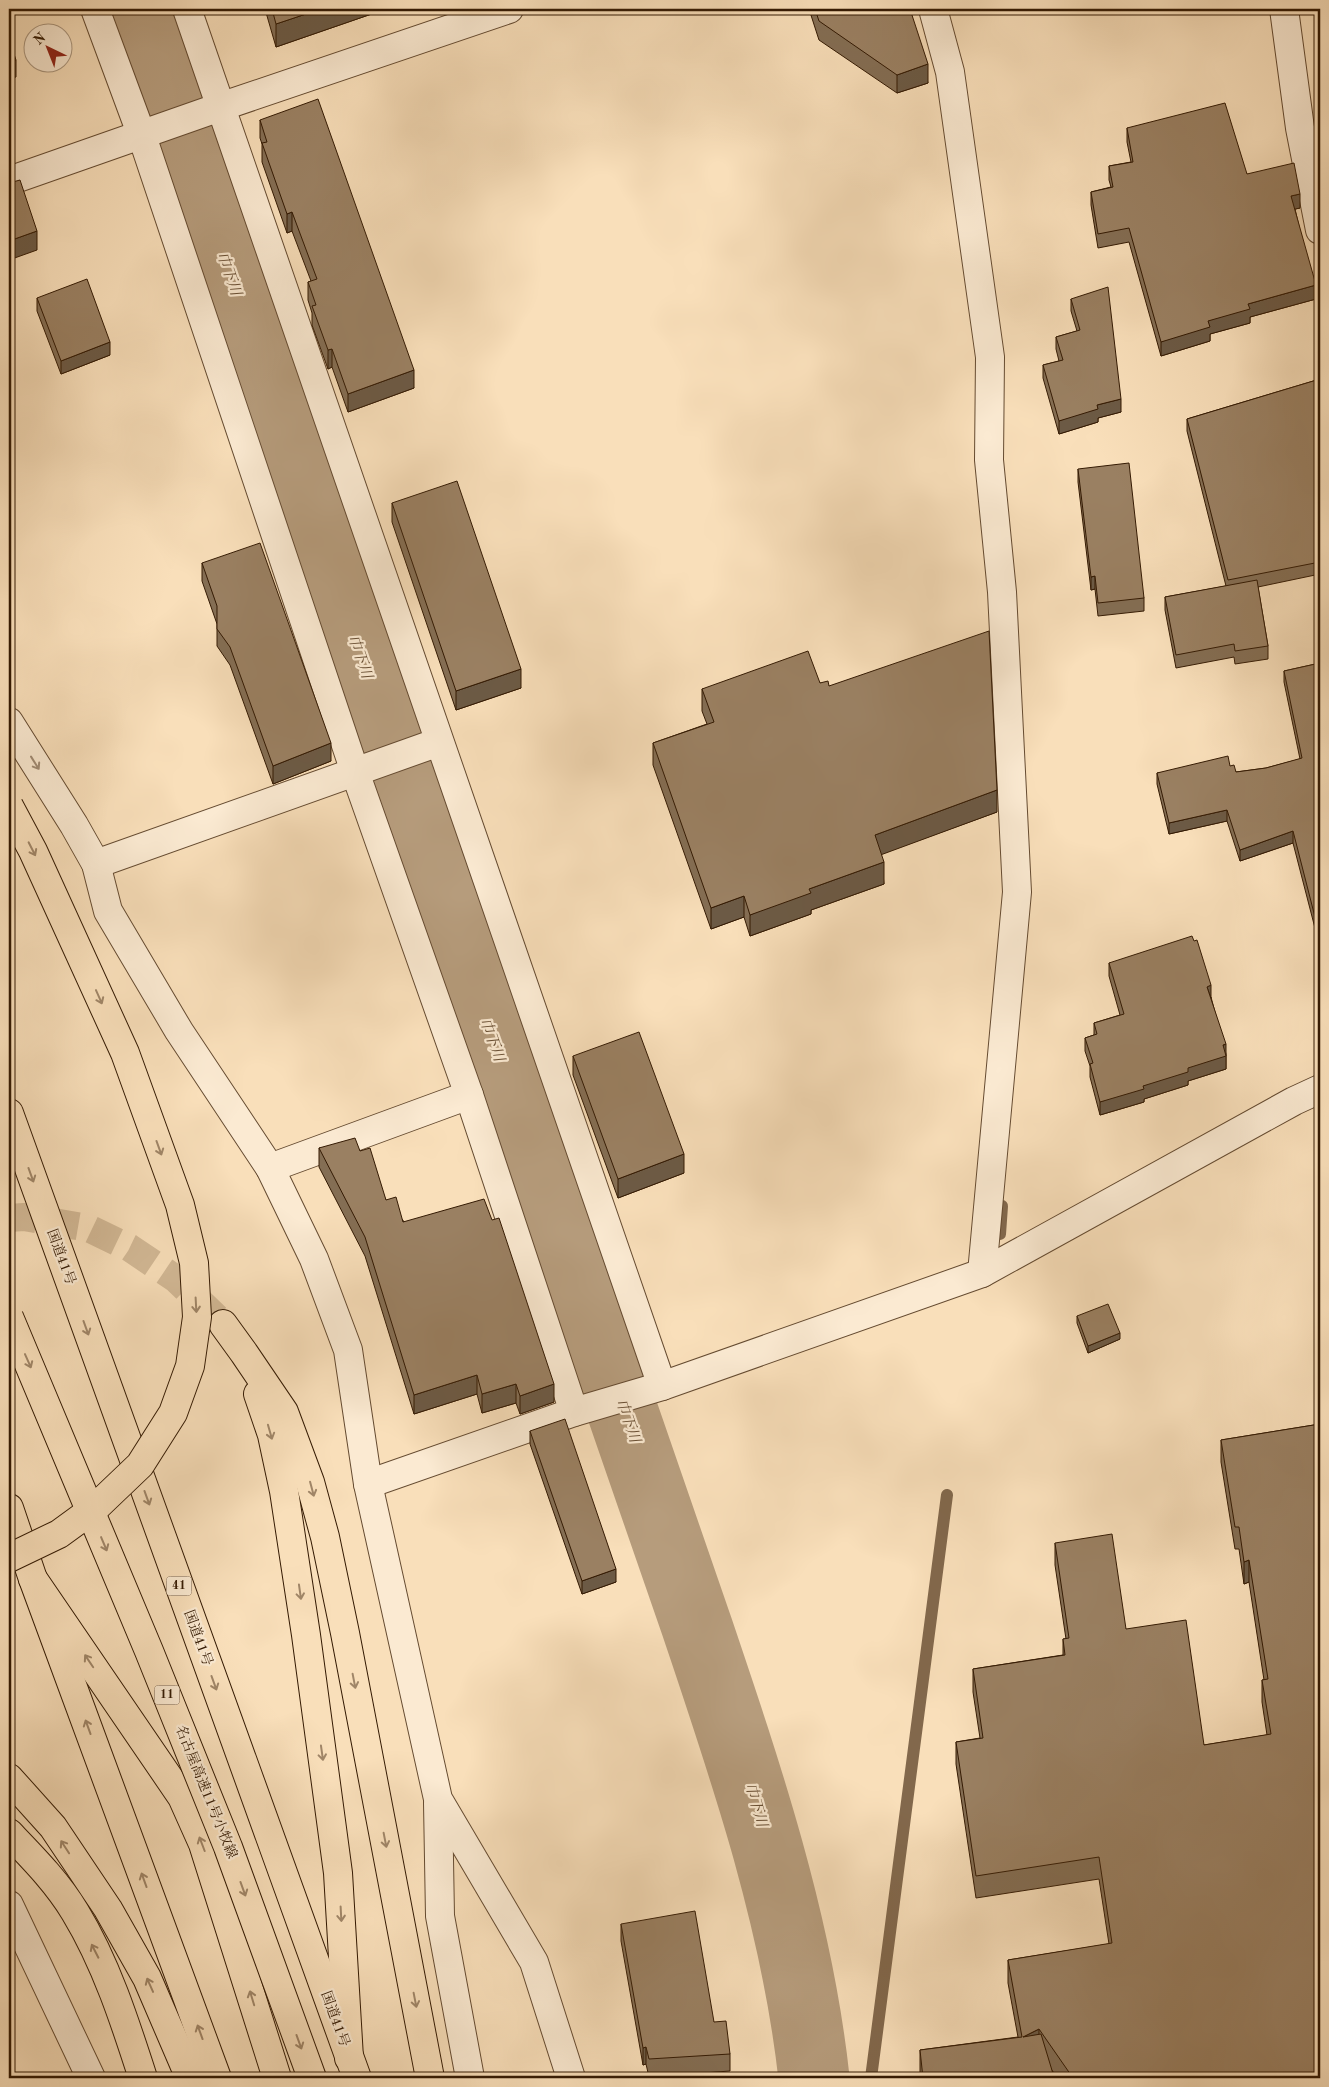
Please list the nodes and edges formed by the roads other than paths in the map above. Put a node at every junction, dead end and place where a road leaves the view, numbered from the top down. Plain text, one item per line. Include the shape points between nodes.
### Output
1 (95, 9) edge
2 (187, 9) edge
3 (509, 9) edge
4 (933, 9) edge
5 (1284, 9) edge
6 (220, 107) junction
7 (142, 136) junction
8 (9, 181) edge
9 (1320, 230) edge
10 (9, 722) edge
11 (439, 742) junction
12 (355, 772) junction
13 (9, 806) edge
14 (96, 864) junction
15 (1320, 1089) edge
16 (468, 1096) junction
17 (9, 1113) edge
18 (270, 1168) junction
19 (982, 1273) junction
20 (9, 1317) edge
21 (223, 1324) tunnel mouth
22 (244, 1353) junction
23 (662, 1386) junction
24 (574, 1412) junction
25 (368, 1484) junction
26 (9, 1508) edge
27 (9, 1558) edge
28 (33, 1579) junction
29 (9, 1778) edge
30 (438, 1800) junction
31 (9, 1832) edge
32 (9, 1905) edge
33 (353, 2068) edge
34 (91, 2078) edge
35 (143, 2078) edge
36 (190, 2078) edge
37 (216, 2078) edge
38 (277, 2078) edge
39 (312, 2078) edge
40 (430, 2078) edge
41 (470, 2078) edge
42 (571, 2078) edge

1 - 7 street
2 - 6 street
3 - 6 street
4 - 19 street via 950,72 990,357 989,460 1002,592 1017,892
5 - 9 street via 1300,128
6 - 7 street
6 - 11 street
7 - 8 street
7 - 12 street
10 -> 14 street
11 - 12 street
11 - 23 street
12 - 14 street
12 - 16 street
13 -> 27 highway, bridge via 33,851 125,1053 180,1205 194,1263 197,1317 190,1366 173,1413 140,1465 96,1507 59,1534
14 - 18 street via 108,911 179,1031
15 - 19 street
16 - 18 street
16 - 24 street
17 -> 33 highway, 国道41号 / 41
18 - 25 street via 314,1259 348,1350
19 - 23 street
20 -> 39 highway, 名古屋高速11号小牧線 / 11, bridge via 228,1846
21 - 22 highway
22 -> 33 highway via 272,1435 293,1543 338,1873
22 -> 40 highway via 284,1412 310,1482 325,1537
23 - 24 street
24 - 25 street
25 - 30 street
26 - 28 highway
37 -> 28 highway
38 -> 28 highway via 203,1844 182,1797
36 -> 29 highway via 147,1978 108,1909 53,1827
30 - 41 street via 440,1916
30 - 42 street via 534,1962
35 -> 31 highway via 125,2020 75,1911 41,1866
32 - 34 street

